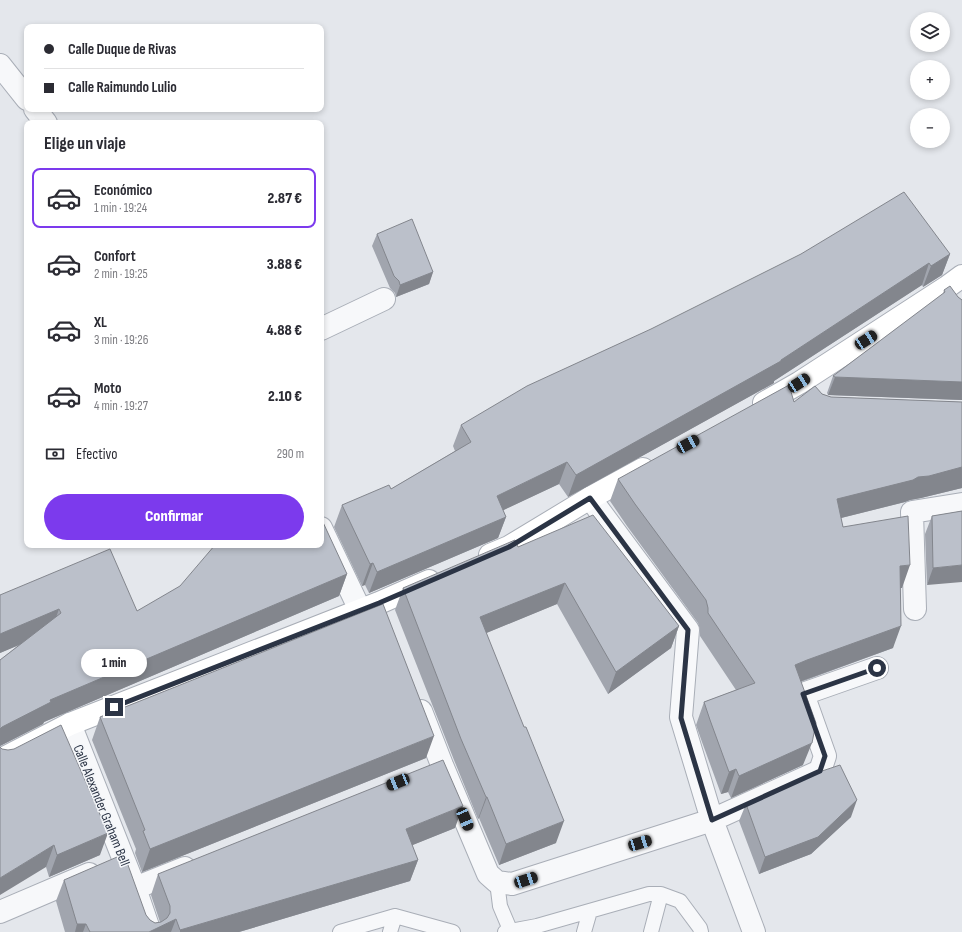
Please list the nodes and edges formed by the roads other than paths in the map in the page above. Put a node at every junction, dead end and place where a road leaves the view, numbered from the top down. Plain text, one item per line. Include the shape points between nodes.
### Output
1 (0, 65) edge
2 (24, 95) edge
3 (37, 112) edge
4 (44, 120) edge
5 (956, 288) edge
6 (384, 299) dead end
7 (324, 328) edge
8 (744, 414) edge
9 (660, 460) edge
10 (590, 498) junction
11 (962, 504) edge
12 (324, 533) edge
13 (473, 562) edge
14 (444, 575) edge
15 (916, 609) dead end
16 (374, 610) junction
17 (877, 668) dead end
18 (413, 691) edge
19 (70, 724) junction
20 (0, 760) edge
21 (712, 820) junction
22 (123, 859) junction
23 (201, 861) edge
24 (497, 882) junction
25 (135, 888) junction
26 (661, 894) junction
27 (590, 911) junction
28 (0, 912) edge
29 (395, 916) junction
30 (150, 932) edge
31 (340, 932) edge
32 (390, 932) edge
33 (453, 932) edge
34 (509, 932) edge
35 (584, 932) edge
36 (651, 932) edge
37 (701, 932) edge
38 (754, 932) edge

1 - 2 street
3 - 4 street
5 - 8 street via 806,390
6 - 7 street
9 - 10 street
10 - 13 street via 509,547
10 - 21 street via 688,630 681,718
11 - 15 street via 912,512
12 - 16 street
14 - 16 street
16 - 19 street
17 - 21 street via 803,694 825,756 820,771
18 - 24 street via 435,768 488,874
19 - 20 street
19 - 22 street, Calle Alexander Graham Bell
21 - 24 street via 512,884
21 - 38 street
22 - 25 street, Calle Alexander Graham Bell
22 - 28 street
23 - 25 street
24 - 34 lane via 500,906
25 - 30 street, Calle Alexander Graham Bell
26 - 27 lane via 649,894
26 - 36 lane
26 - 37 lane via 680,901
27 - 34 lane
27 - 35 lane
29 - 31 lane
29 - 32 lane
29 - 33 lane

